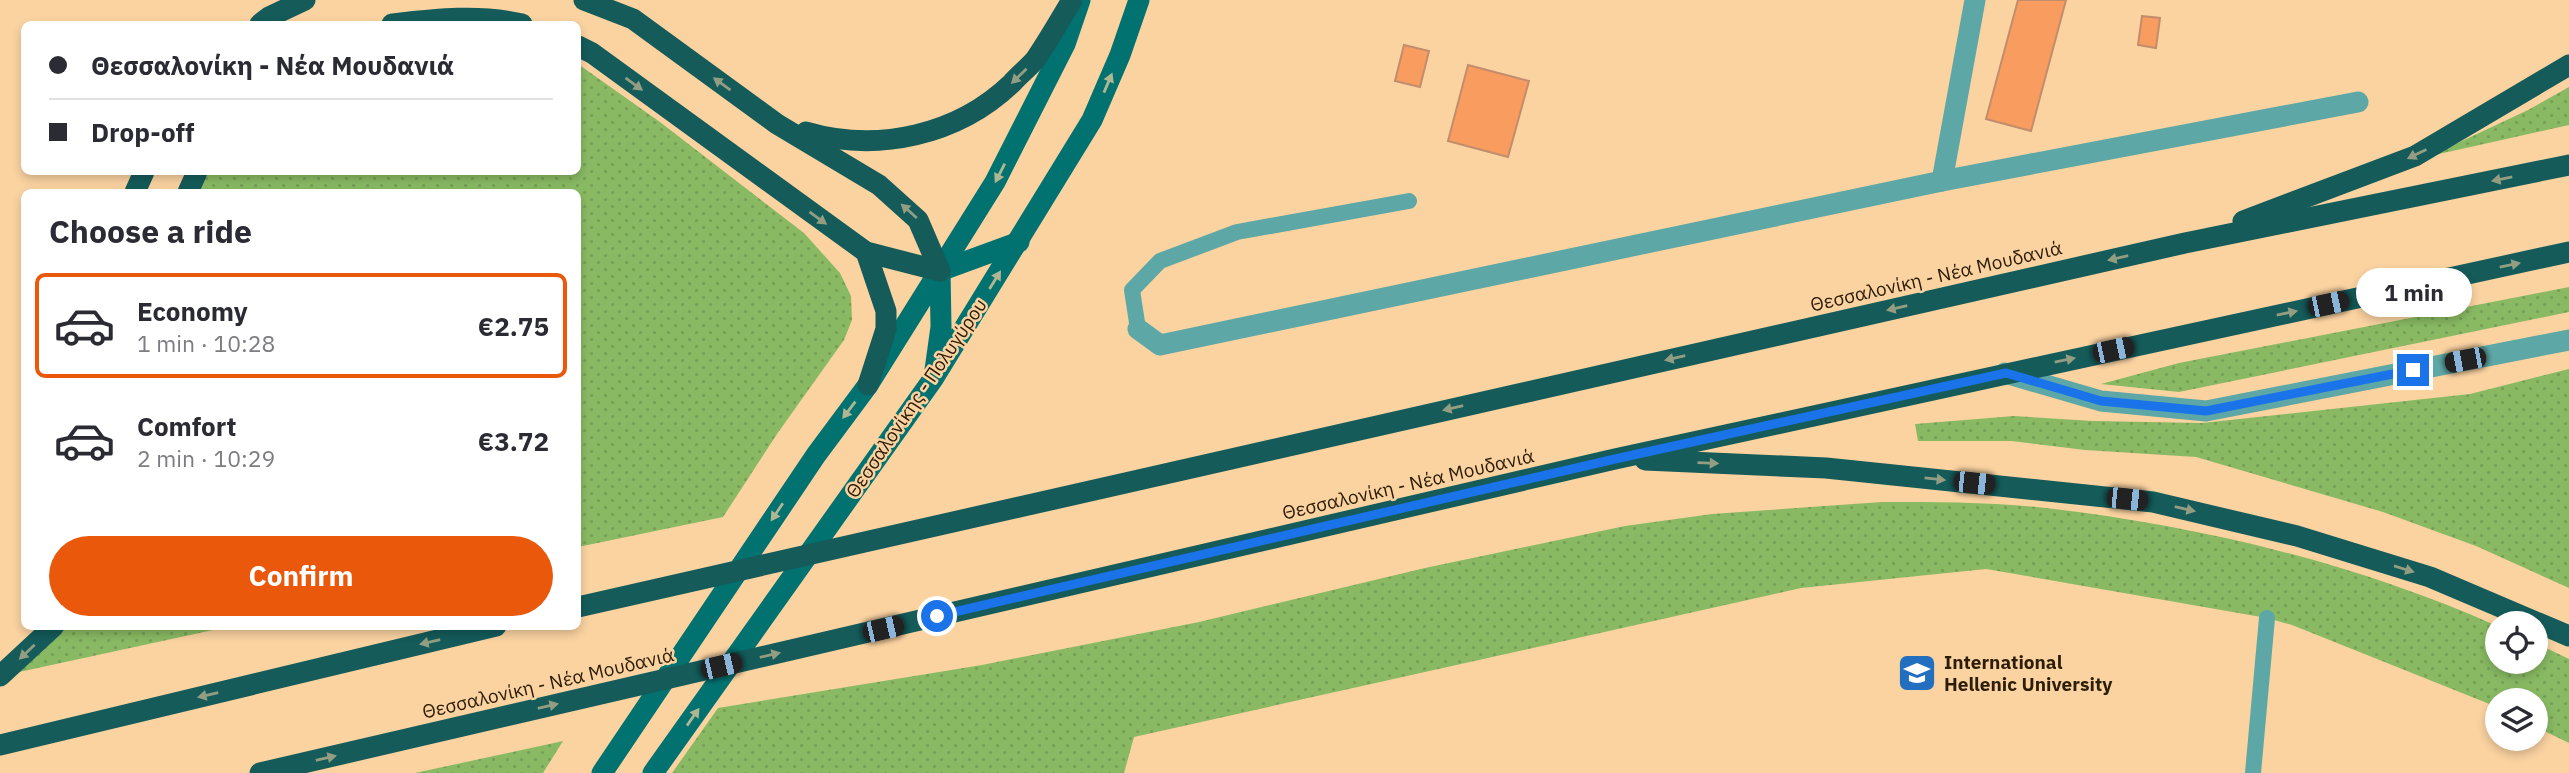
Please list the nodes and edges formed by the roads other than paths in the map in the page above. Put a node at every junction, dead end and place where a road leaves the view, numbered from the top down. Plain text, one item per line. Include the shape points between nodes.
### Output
1 (304, 0) edge
2 (584, 0) edge
3 (1072, 0) edge
4 (1080, 0) edge
5 (1139, 0) edge
6 (1975, 0) edge
7 (264, 21) edge
8 (419, 21) edge
9 (500, 21) edge
10 (581, 48) edge
11 (2569, 65) edge
12 (2358, 102) dead end
13 (777, 124) junction
14 (2569, 165) edge
15 (1942, 181) junction
16 (1409, 201) dead end
17 (1019, 242) junction
18 (2185, 243) junction
19 (866, 252) junction
20 (2569, 252) edge
21 (940, 271) junction
22 (1138, 329) joint
23 (2569, 340) edge
24 (2006, 373) junction
25 (933, 379) junction
26 (868, 385) junction
27 (1615, 459) junction
28 (632, 594) junction
29 (581, 596) edge
30 (581, 606) edge
31 (2267, 618) dead end
32 (50, 630) edge
33 (479, 630) edge
34 (2569, 636) edge
35 (0, 676) edge
36 (0, 745) edge
37 (260, 773) edge
38 (601, 773) edge
39 (653, 773) edge
40 (2253, 773) edge

1 - 7 highway
13 -> 2 highway via 633,19
3 -> 13 highway via 1033,62 993,101 943,128 888,141 832,140
4 -> 21 main road via 1065,44 995,182
17 -> 5 main road, Θεσσαλονίκης - Πολυγύρου via 1092,120
6 - 15 street
8 - 9 highway via 470,17
10 -> 19 highway
11 -> 18 highway via 2415,156
12 - 15 street
21 -> 13 highway via 918,220 879,185
14 -> 18 highway, Θεσσαλονίκη - Νέα Μουδανιά
15 - 22 street via 1160,345
16 - 22 lane via 1237,232 1160,261 1132,290
17 - 21 main road
25 -> 17 main road, Θεσσαλονίκης - Πολυγύρου
18 -> 28 highway, Θεσσαλονίκη - Νέα Μουδανιά
19 - 21 highway
19 - 26 highway via 886,311 886,329
24 -> 20 highway, Θεσσαλονίκη - Νέα Μουδανιά
21 - 25 main road via 941,327
21 - 26 main road
23 - 24 street via 2206,411 2101,401
24 - 27 highway, Θεσσαλονίκη - Νέα Μουδανιά
39 -> 25 main road, Θεσσαλονίκης - Πολυγύρου
26 -> 38 main road
27 -> 34 highway via 1826,468 2153,502 2297,536 2430,577
37 -> 27 highway, Θεσσαλονίκη - Νέα Μουδανιά
28 - 29 highway
28 - 30 highway, Θεσσαλονίκη - Νέα Μουδανιά
31 - 40 lane
32 -> 35 highway
33 -> 36 highway

